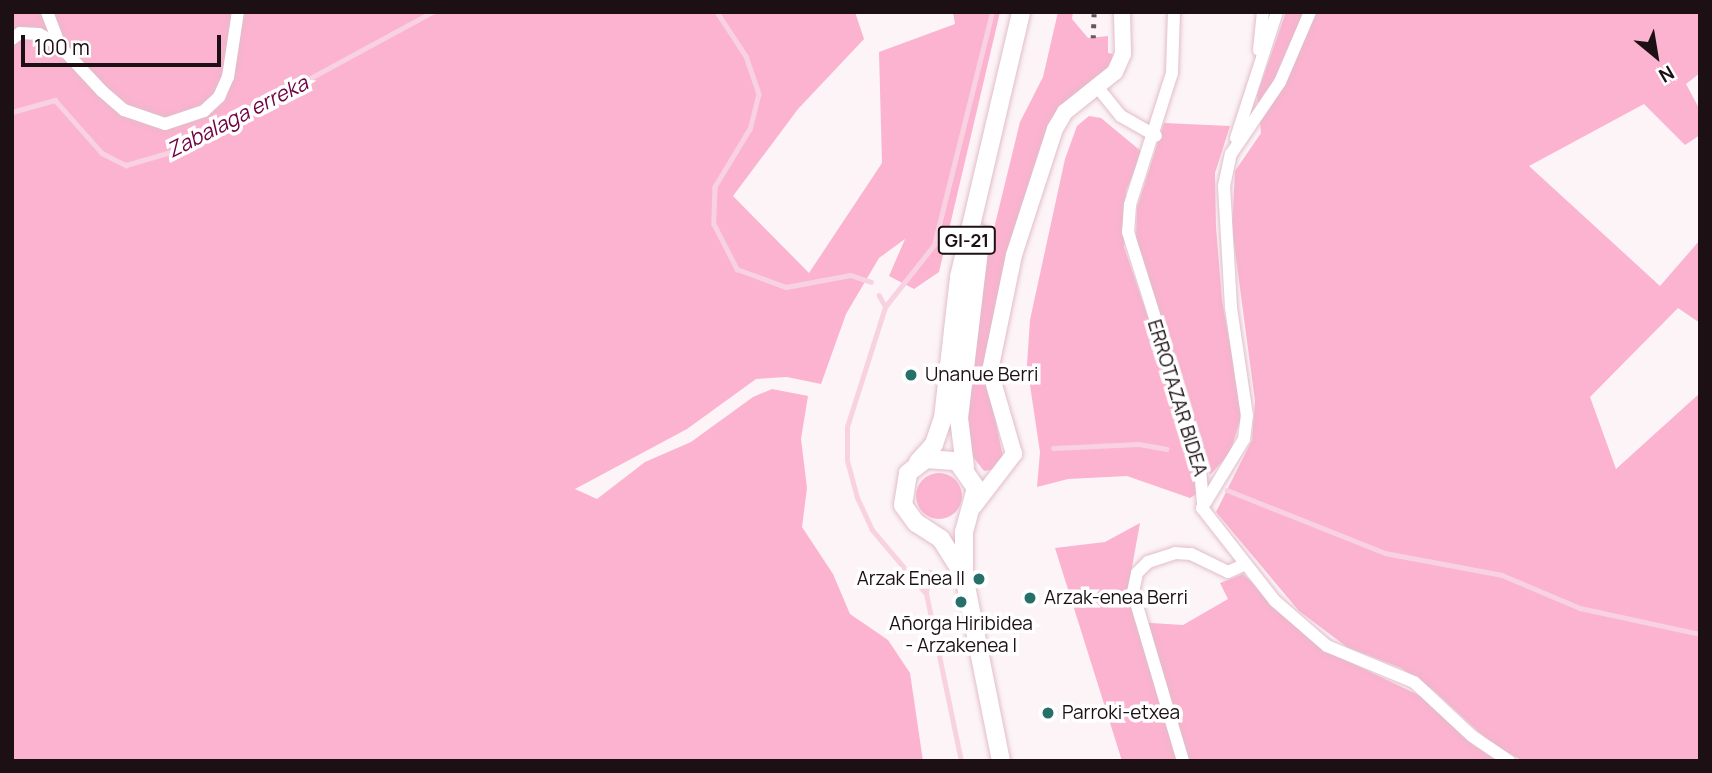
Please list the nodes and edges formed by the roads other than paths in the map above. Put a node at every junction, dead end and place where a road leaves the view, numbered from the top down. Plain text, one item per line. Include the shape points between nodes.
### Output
1 (47, 12) edge
2 (238, 12) edge
3 (1021, 12) edge
4 (1033, 12) edge
5 (1122, 12) edge
6 (1174, 12) edge
7 (1263, 12) edge
8 (1277, 12) edge
9 (1310, 12) edge
10 (12, 39) edge
11 (60, 46) junction
12 (1256, 78) junction
13 (1099, 89) junction
14 (1156, 136) junction
15 (1231, 154) junction
16 (916, 464) junction
17 (969, 471) junction
18 (999, 476) junction
19 (1202, 508) junction
20 (972, 511) junction
21 (927, 529) junction
22 (1244, 565) junction
23 (964, 576) junction
24 (1001, 761) edge
25 (1183, 761) edge
26 (1508, 761) edge

1 - 11 street
2 - 11 street via 228,77 219,97 183,121 165,124 124,110
3 - 16 main road, GI-21 via 959,277 943,418 934,443
4 - 17 main road, GI-21 via 971,293 959,418
5 - 13 street via 1123,54
6 - 14 street, ERROTAZAR BIDEA via 1172,73
7 - 12 street, ERROTAZAR BIDEA
8 - 12 street, ERROTAZAR BIDEA
9 - 15 street, ERROTAZAR BIDEA via 1280,82
10 - 11 street via 20,33 39,34
12 - 15 street, ERROTAZAR BIDEA
13 - 14 street via 1121,116
13 - 18 street via 1065,113 1055,129 1014,255 990,370 1014,454
14 - 19 street, ERROTAZAR BIDEA via 1130,205 1128,232 1199,457
15 - 19 street, ERROTAZAR BIDEA via 1224,186 1225,228 1247,416 1244,439
16 - 17 main road via 947,457
16 - 21 main road, GI-21 via 903,485 903,505
17 - 18 street
17 - 20 main road, GI-21
18 - 20 street
19 - 22 street
20 - 21 main road via 954,528
20 - 23 main road, GI-21 via 964,532
21 - 23 main road via 941,539
22 - 25 street via 1228,572 1191,554 1175,553 1148,562 1137,573 1133,592
22 - 26 street via 1275,601 1327,646 1414,682 1472,736
23 - 24 main road, GI-21

